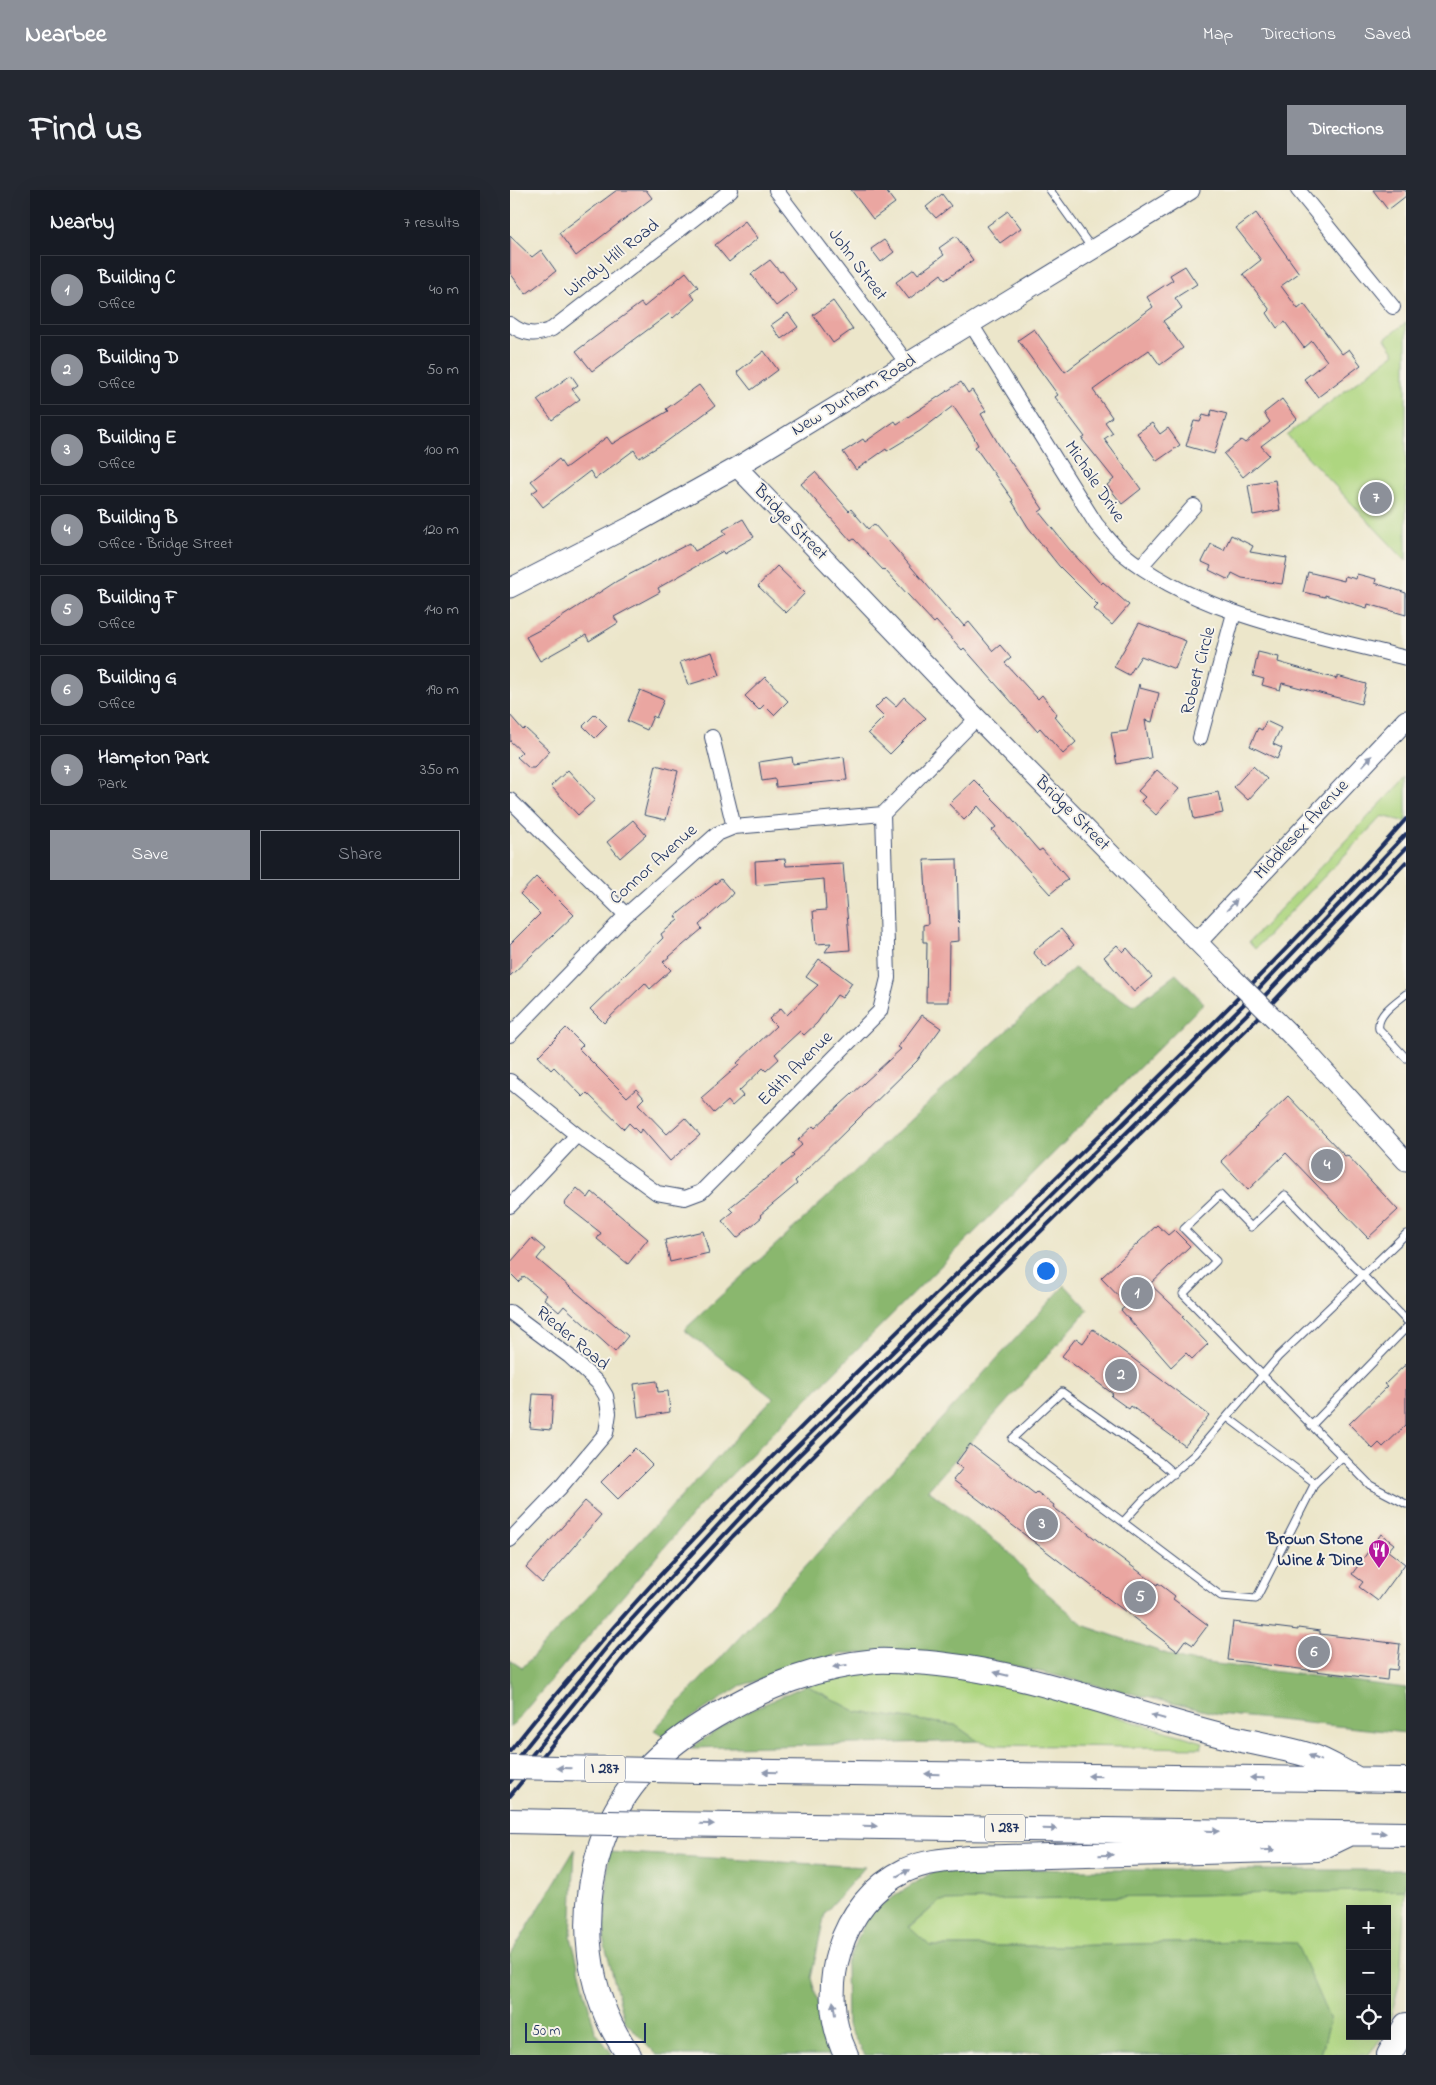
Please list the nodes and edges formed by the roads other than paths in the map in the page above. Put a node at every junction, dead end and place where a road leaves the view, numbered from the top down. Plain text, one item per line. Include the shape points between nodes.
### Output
1 (731, 190) edge
2 (776, 190) edge
3 (1050, 190) edge
4 (1190, 190) edge
5 (1298, 190) edge
6 (1093, 250) junction
7 (1393, 307) dead end
8 (510, 324) edge
9 (970, 324) junction
10 (907, 363) junction
11 (737, 467) junction
12 (1194, 506) dead end
13 (1141, 566) junction
14 (510, 588) edge
15 (1234, 613) junction
16 (1406, 658) edge
17 (977, 718) junction
18 (1406, 720) edge
19 (712, 737) dead end
20 (1200, 738) dead end
21 (510, 800) edge
22 (883, 814) junction
23 (734, 827) junction
24 (626, 915) junction
25 (1198, 941) junction
26 (1406, 994) edge
27 (510, 1034) edge
28 (1406, 1058) edge
29 (510, 1081) edge
30 (578, 1136) junction
31 (1406, 1161) edge
32 (510, 1206) edge
33 (1406, 1234) edge
34 (1363, 1274) junction
35 (510, 1312) edge
36 (1406, 1320) edge
37 (1406, 1328) edge
38 (1261, 1376) junction
39 (1227, 1417) junction
40 (1311, 1426) junction
41 (1342, 1457) junction
42 (1174, 1474) junction
43 (1315, 1483) junction
44 (1406, 1504) edge
45 (1123, 1522) junction
46 (510, 1540) edge
47 (510, 1767) edge
48 (1359, 1780) junction
49 (1406, 1780) edge
50 (510, 1821) edge
51 (1352, 1832) junction
52 (1406, 1834) edge
53 (1406, 2026) edge
54 (629, 2055) edge
55 (846, 2055) edge
56 (1389, 2055) edge

1 - 8 street, Windy Hill Road via 552,329 537,335 518,330
2 - 10 street, John Street
3 - 6 lane
4 - 6 street, New Durham Road
5 - 7 street
6 - 9 street, New Durham Road
9 - 10 street, New Durham Road
9 - 13 street, Michale Drive via 1096,524 1121,552
10 - 11 street, New Durham Road
11 - 14 street, New Durham Road
11 - 17 street, Bridge Street
12 - 13 street
13 - 15 street, Michale Drive via 1175,588
15 - 16 street, Michale Drive
15 - 20 street, Robert Circle
17 - 22 street
17 - 25 street, Bridge Street
25 -> 18 street, Middlesex Avenue
19 - 23 street
21 - 24 street
22 - 23 street, Connor Avenue
22 - 30 street, Edith Avenue via 888,978 880,1011 701,1192 685,1198 657,1192
23 - 24 street, Connor Avenue via 717,834 698,849
24 - 27 street, Connor Avenue
25 - 31 street, Bridge Street, bridge via 1299,1043
26 - 28 lane via 1380,1018 1378,1025
29 - 30 street
30 - 32 street
33 - 34 lane
34 - 36 lane
34 - 38 lane
34 - 38 lane via 1285,1195 1251,1227 1220,1194 1184,1229 1216,1261 1183,1294
35 - 46 street, Rieder Road via 569,1356 598,1383 606,1396 609,1413 606,1433
37 - 40 lane
38 - 39 lane
38 - 40 lane
39 - 42 lane
39 - 43 lane
40 - 41 lane
41 - 43 lane
41 - 44 lane via 1370,1485
42 - 45 lane via 1144,1498
42 - 45 lane via 1062,1392 1012,1439
43 - 45 lane via 1256,1600 1221,1596
48 -> 47 highway, I 287, bridge
48 - 49 highway, I 287
48 -> 54 highway via 1312,1756 1230,1738 996,1672 880,1661 828,1668 772,1686 699,1725 666,1748 631,1785 609,1822 588,1900 588,1946 595,1986 611,2026
50 -> 51 highway, I 287, bridge
51 -> 52 highway, I 287
55 -> 51 highway via 838,2038 833,2000 833,1980 842,1942 850,1922 869,1897 906,1870 930,1862 970,1858 1318,1849
53 - 56 highway

